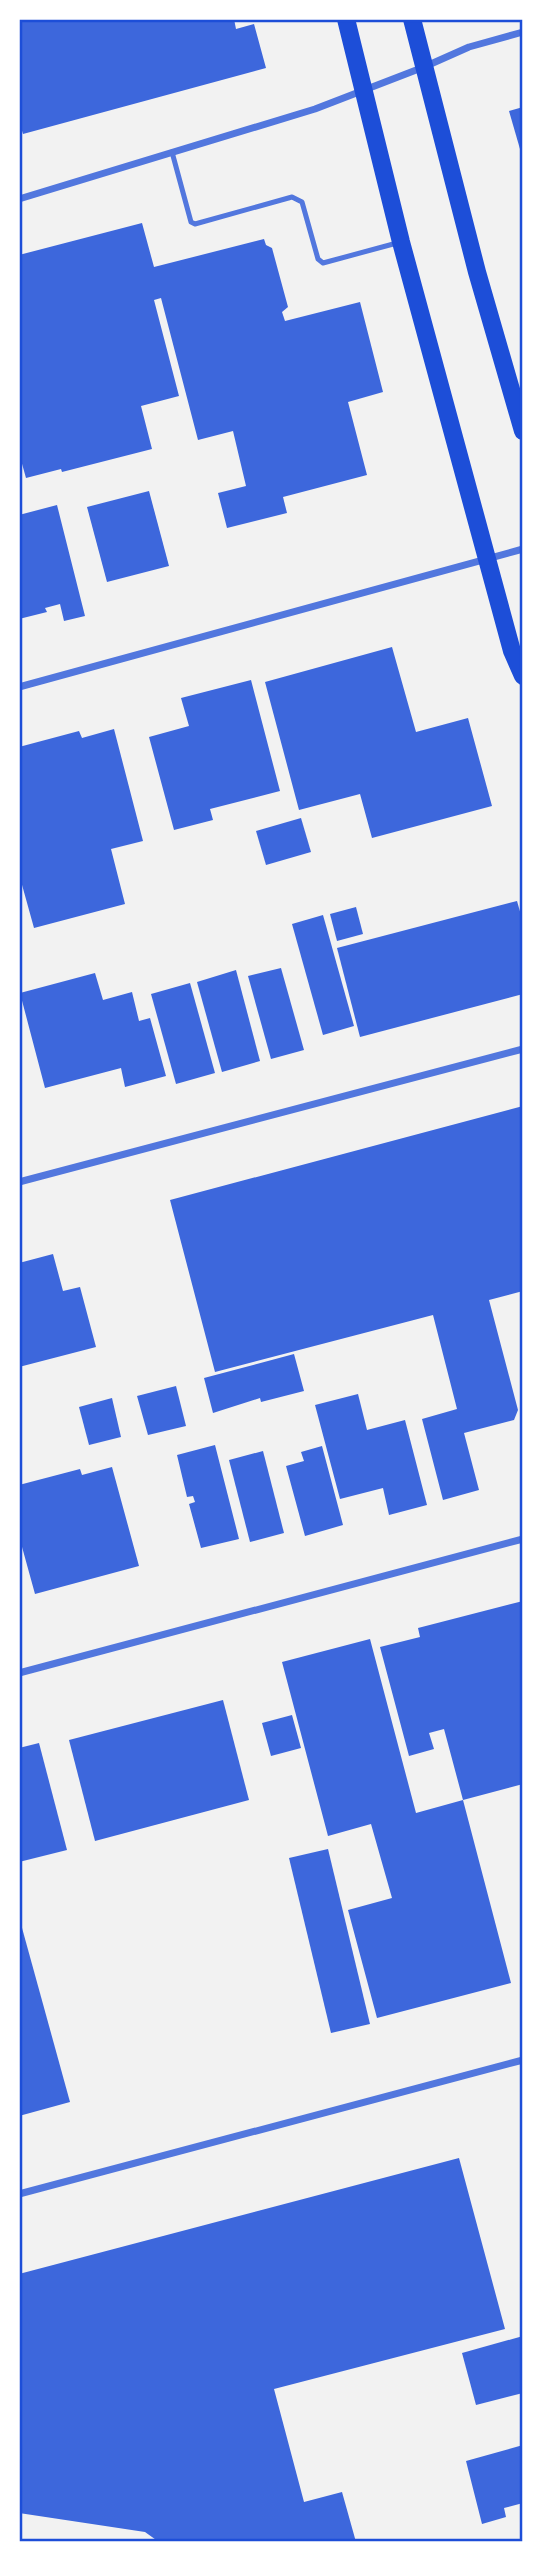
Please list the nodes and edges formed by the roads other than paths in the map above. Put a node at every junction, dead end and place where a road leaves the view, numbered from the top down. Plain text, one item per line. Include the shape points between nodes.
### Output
1 (346, 19) edge
2 (412, 19) edge
3 (523, 32) edge
4 (424, 67) junction
5 (363, 90) junction
6 (172, 152) junction
7 (19, 199) edge
8 (401, 242) junction
9 (523, 431) edge
10 (523, 549) edge
11 (487, 559) junction
12 (523, 676) edge
13 (19, 687) edge
14 (523, 1049) edge
15 (19, 1182) edge
16 (523, 1539) edge
17 (19, 1673) edge
18 (523, 2060) edge
19 (19, 2194) edge

1 - 5 main road
2 - 4 main road
3 - 4 street via 469,47
4 - 5 street
4 - 9 main road
5 - 6 street
5 - 8 main road
6 - 7 street
6 - 8 lane via 195,224 292,197 302,202 323,263
8 - 11 main road
10 - 11 street
11 - 12 main road
11 - 13 street
14 - 15 street
16 - 17 street
18 - 19 street

